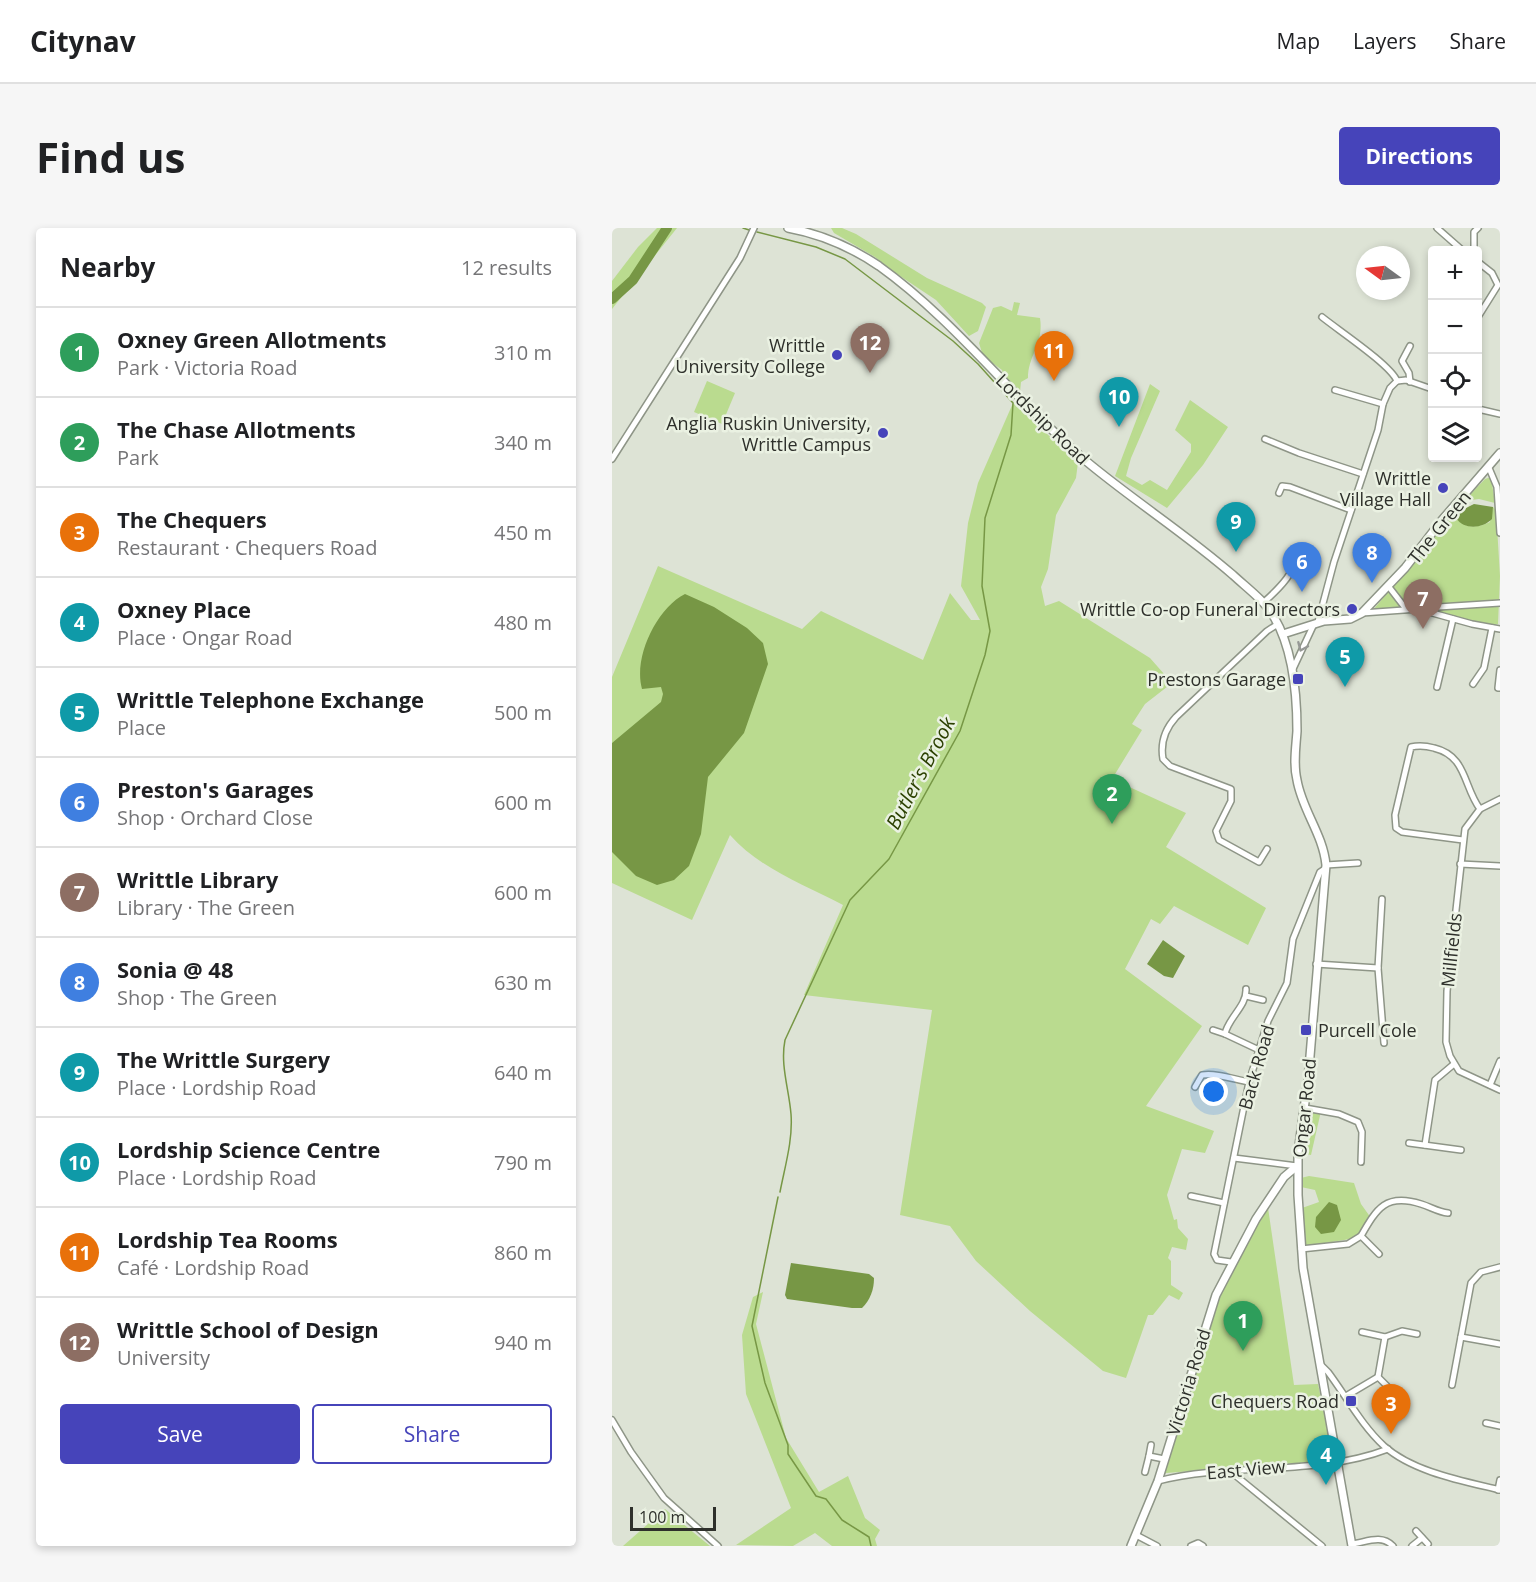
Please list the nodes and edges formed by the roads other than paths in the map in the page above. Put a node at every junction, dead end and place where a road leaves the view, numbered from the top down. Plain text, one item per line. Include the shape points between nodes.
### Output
1 (754, 228) edge
2 (788, 228) edge
3 (1437, 228) edge
4 (1474, 229) edge
5 (1457, 246) edge
6 (1474, 246) edge
7 (1482, 265) edge
8 (1482, 311) edge
9 (1322, 317) dead end
10 (1410, 346) dead end
11 (1397, 381) junction
12 (1410, 382) junction
13 (1428, 387) edge
14 (1335, 390) dead end
15 (1383, 404) junction
16 (1482, 410) edge
17 (1500, 414) edge
18 (1264, 439) dead end
19 (1500, 453) edge
20 (612, 459) edge
21 (1489, 468) junction
22 (1363, 474) junction
23 (1279, 493) dead end
24 (1351, 510) junction
25 (1500, 533) edge
26 (1300, 549) dead end
27 (1389, 587) junction
28 (1264, 602) junction
29 (1500, 603) edge
30 (1406, 609) junction
31 (1418, 609) junction
32 (1362, 613) junction
33 (1453, 619) junction
34 (1316, 623) junction
35 (1278, 624) junction
36 (1492, 628) junction
37 (1500, 629) edge
38 (1283, 634) junction
39 (1500, 670) edge
40 (1292, 672) junction
41 (1473, 684) dead end
42 (1437, 687) dead end
43 (1500, 688) edge
44 (1500, 799) edge
45 (1480, 809) junction
46 (1463, 840) junction
47 (1267, 849) dead end
48 (1358, 862) dead end
49 (1460, 864) junction
50 (1500, 866) edge
51 (1326, 867) junction
52 (1382, 899) dead end
53 (1317, 964) junction
54 (1378, 968) junction
55 (1263, 1000) dead end
56 (1213, 1030) dead end
57 (1225, 1034) junction
58 (1384, 1044) dead end
59 (1259, 1050) junction
60 (1500, 1061) edge
61 (1454, 1064) junction
62 (1249, 1082) junction
63 (1490, 1085) junction
64 (1195, 1088) dead end
65 (1500, 1090) edge
66 (1305, 1108) junction
67 (1408, 1143) dead end
68 (1425, 1145) junction
69 (1461, 1149) dead end
70 (1234, 1158) junction
71 (1361, 1162) dead end
72 (1298, 1166) junction
73 (1191, 1196) dead end
74 (1224, 1203) junction
75 (1449, 1213) dead end
76 (1361, 1236) junction
77 (1301, 1249) junction
78 (1379, 1254) dead end
79 (1231, 1262) junction
80 (1500, 1267) edge
81 (1362, 1332) dead end
82 (1417, 1334) dead end
83 (1385, 1337) junction
84 (1461, 1337) junction
85 (1500, 1344) edge
86 (1319, 1364) junction
87 (1378, 1377) junction
88 (1452, 1384) dead end
89 (1387, 1386) dead end
90 (1346, 1396) junction
91 (612, 1420) edge
92 (1486, 1423) dead end
93 (1500, 1426) edge
94 (1151, 1445) dead end
95 (1388, 1449) junction
96 (1149, 1456) junction
97 (1338, 1461) junction
98 (1163, 1463) junction
99 (1230, 1471) junction
100 (1145, 1472) dead end
101 (1175, 1476) junction
102 (1500, 1480) edge
103 (1158, 1481) junction
104 (1499, 1490) edge
105 (1416, 1531) dead end
106 (1136, 1535) junction
107 (1422, 1538) junction
108 (1428, 1544) dead end
109 (1352, 1545) edge
110 (718, 1546) edge
111 (1131, 1546) edge
112 (1157, 1546) edge
113 (1191, 1546) edge
114 (1203, 1546) edge
115 (1322, 1546) edge
116 (1394, 1546) edge
117 (1413, 1546) edge

1 - 20 street via 721,290
2 - 28 street, Lordship Road via 816,234 851,250 916,294 1087,461 1195,542
3 - 5 street
4 - 6 street
7 - 8 street via 1498,285
9 - 11 street via 1374,357
10 - 12 street via 1402,361
11 - 12 street
11 - 15 street
12 - 13 street
14 - 15 street
15 - 22 street
16 - 17 street
18 - 22 street
19 - 21 street, The Green
21 - 25 street, The Green via 1497,487
21 - 27 street, The Green
22 - 24 street
23 - 24 street via 1282,486 1290,487
24 - 34 street
26 - 28 street via 1289,577
27 - 30 street
27 - 32 street, The Green
28 - 35 street, Lordship Road
29 - 31 street, The Green
30 - 31 street, The Green
30 - 32 street, The Green
31 - 33 street, The Green
32 - 34 street, The Green via 1350,619
33 - 36 street, The Green
33 - 42 street
34 - 38 street, The Green
34 -> 40 street
35 - 38 street, Lordship Road
35 - 47 street via 1176,717 1162,744 1163,759 1170,766 1231,789 1231,801 1216,831 1220,840 1259,862
36 - 37 street, The Green
36 - 41 street via 1484,668
38 - 40 street, Ongar Road
39 - 43 street
40 - 51 street, Ongar Road via 1297,782 1324,847
44 - 45 street
45 - 46 street, Millfields
45 - 46 street via 1463,769 1453,757 1431,747 1411,747 1395,815 1396,828
46 - 49 street, Millfields
48 - 51 street
49 - 50 street
49 - 61 street, Millfields via 1445,1034
51 - 53 street, Ongar Road
51 - 59 street, Back Road via 1320,872 1301,917 1291,948 1289,979
52 - 54 street
53 - 54 street
53 - 66 street, Ongar Road
54 - 58 street
55 - 57 street via 1246,992
56 - 57 street
57 - 59 street
59 - 62 street, Back Road
60 - 63 street
61 - 63 street via 1466,1075
61 - 68 street via 1435,1080
62 - 64 street via 1212,1073 1202,1075
62 - 70 street, Back Road
63 - 65 street
66 - 71 street via 1358,1122 1362,1132
66 - 72 street, Ongar Road
67 - 68 street
68 - 69 street
70 - 72 street
70 - 74 street, Back Road
72 - 77 street, Ongar Road
72 - 79 street, Victoria Road via 1278,1184
73 - 74 street
74 - 79 street, Back Road via 1214,1258
75 - 76 street via 1403,1201 1387,1203 1373,1214
76 - 77 street via 1348,1244
76 - 78 street
77 - 86 street, Ongar Road
79 - 98 street, Victoria Road via 1206,1322
80 - 84 street via 1485,1270 1474,1278
81 - 83 street
82 - 83 street via 1402,1331
83 - 87 street
84 - 85 street
84 - 88 street
86 - 90 street
86 - 97 street, Ongar Road
87 - 89 street
87 - 90 street
90 - 95 street
91 - 110 street via 664,1498
92 - 93 street
94 - 96 street
95 - 97 street, East View
95 - 104 street via 1425,1468
96 - 98 street
96 - 100 street
97 - 99 street, East View
97 - 109 street, Ongar Road
98 - 101 street
98 - 103 street, Victoria Road
99 - 101 street, East View
99 - 115 street
101 - 103 street, East View
102 - 104 street
103 - 106 street, Victoria Road
105 - 107 street
106 - 111 street, Victoria Road
106 - 112 street
107 - 108 street
107 - 117 street
109 - 116 street via 1377,1538
113 - 114 street

